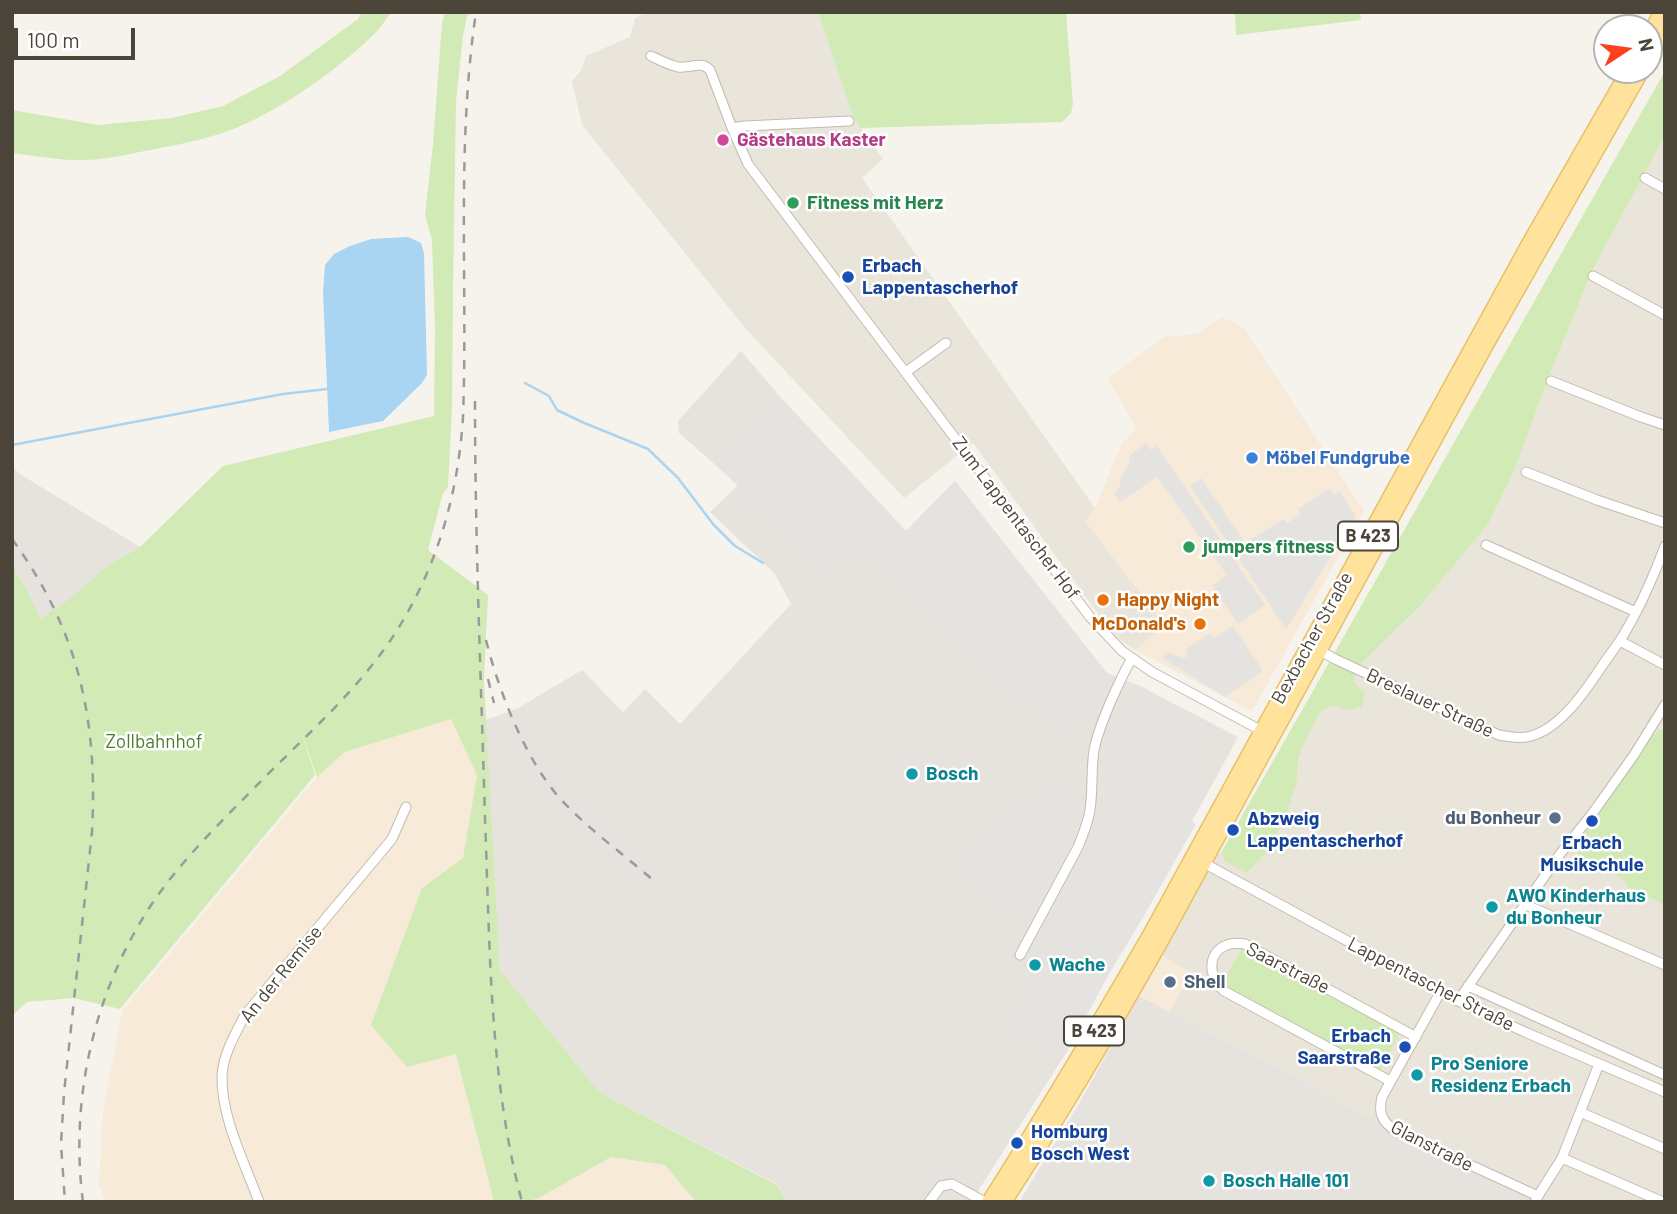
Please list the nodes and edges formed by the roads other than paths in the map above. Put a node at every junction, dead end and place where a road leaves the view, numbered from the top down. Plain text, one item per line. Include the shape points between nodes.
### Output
1 (651, 56) dead end
2 (1621, 84) edge
3 (1634, 84) edge
4 (849, 121) dead end
5 (732, 128) junction
6 (1645, 178) dead end
7 (1665, 189) edge
8 (1593, 276) dead end
9 (1665, 315) edge
10 (946, 343) dead end
11 (906, 372) junction
12 (1551, 380) dead end
13 (1665, 425) edge
14 (1526, 472) dead end
15 (1665, 523) edge
16 (1486, 545) dead end
17 (1665, 547) edge
18 (1662, 561) edge
19 (1636, 612) junction
20 (1620, 641) junction
21 (1314, 647) junction
22 (1132, 658) junction
23 (1665, 665) edge
24 (1665, 705) edge
25 (1268, 733) junction
26 (406, 807) dead end
27 (1198, 860) junction
28 (1526, 905) junction
29 (1020, 956) dead end
30 (1665, 965) edge
31 (1468, 986) junction
32 (1441, 991) junction
33 (1458, 1001) junction
34 (1416, 1037) junction
35 (1599, 1064) junction
36 (1665, 1075) edge
37 (1390, 1081) junction
38 (1665, 1092) edge
39 (1580, 1112) junction
40 (1665, 1149) edge
41 (1562, 1158) junction
42 (1536, 1199) edge
43 (259, 1202) edge
44 (929, 1202) edge
45 (987, 1202) edge
46 (1004, 1202) edge
47 (1663, 1202) edge

1 - 5 street, Zum Lappentascher Hof via 677,67 707,66
2 - 21 main road, Bexbacher Straße / B 423 via 1530,242
3 - 21 main road, Bexbacher Straße
4 - 5 street
5 - 11 street, Zum Lappentascher Hof via 748,164
6 - 7 street
8 - 9 street
10 - 11 street
11 - 22 street, Zum Lappentascher Hof via 1090,617
12 - 13 street
14 - 15 street
16 - 19 street
17 - 18 street, Breslauer Straße
18 - 19 street, Breslauer Straße
19 - 20 street, Breslauer Straße
20 - 21 street, Breslauer Straße via 1573,705 1552,725 1530,737 1499,735
20 - 23 street
21 - 25 main road, Bexbacher Straße / B 423
21 - 25 main road, Bexbacher Straße / B 423 via 1296,694
22 - 25 street, Zum Lappentascher Hof
22 - 29 street via 1094,751 1090,813 1084,832
24 - 28 street
25 - 27 main road, Bexbacher Straße / B 423
26 - 43 street, An der Remise via 392,839 245,1015 230,1042 222,1075 226,1114
27 - 32 street, Lappentascher Straße
27 - 45 main road, Bexbacher Straße / B 423
27 - 46 main road, Bexbacher Straße / B 423 via 1116,1021
28 - 30 street
28 - 31 street
31 - 33 street
31 - 36 street, Lappentascher Straße
32 - 33 street, Lappentascher Straße
32 - 34 street, Glanstraße
33 - 35 street, Lappentascher Straße
34 - 37 street, Glanstraße
34 - 37 street, Saarstraße via 1245,944 1227,944 1216,953 1212,973 1224,991
35 - 38 street, Lappentascher Straße
35 - 39 street
37 - 42 street, Glanstraße via 1380,1106 1387,1125
39 - 40 street
39 - 41 street
41 - 42 street
41 - 47 street
44 - 45 street via 941,1186 952,1184

